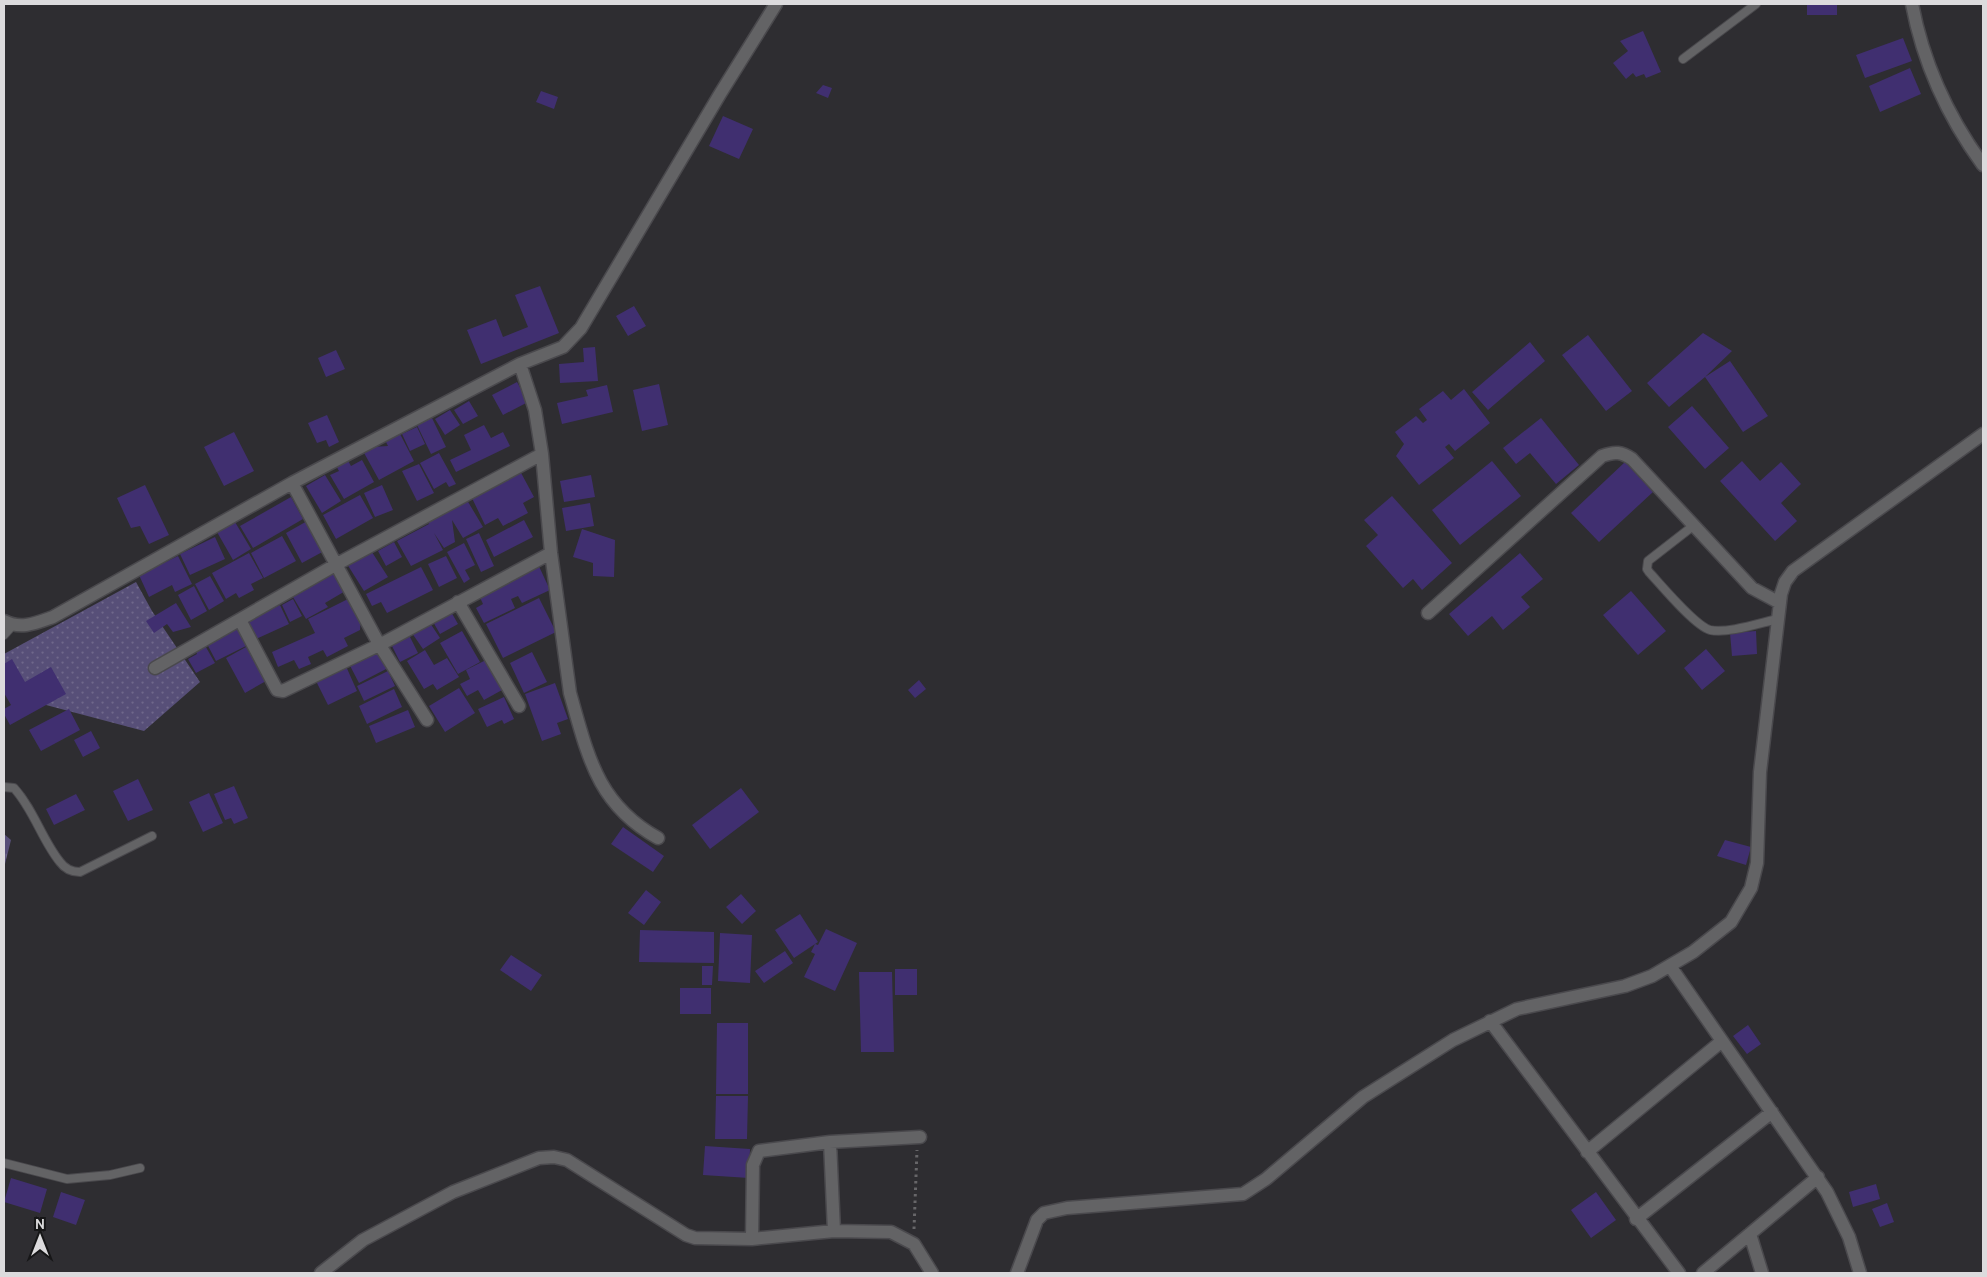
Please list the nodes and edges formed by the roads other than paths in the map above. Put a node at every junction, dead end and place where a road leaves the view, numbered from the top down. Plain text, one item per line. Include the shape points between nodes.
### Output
1 (776, 4) edge
2 (1756, 4) edge
3 (1912, 4) edge
4 (1683, 59) dead end
5 (1983, 165) edge
6 (520, 364) junction
7 (1983, 434) edge
8 (542, 454) junction
9 (292, 483) junction
10 (1693, 526) junction
11 (552, 553) junction
12 (337, 564) junction
13 (458, 602) junction
14 (1780, 603) junction
15 (1428, 613) dead end
16 (1778, 619) junction
17 (240, 620) junction
18 (7, 627) edge
19 (379, 644) junction
20 (155, 668) dead end
21 (519, 706) dead end
22 (427, 720) dead end
23 (4, 787) edge
24 (152, 836) dead end
25 (658, 838) dead end
26 (1670, 966) junction
27 (1490, 1021) junction
28 (1722, 1041) junction
29 (1772, 1112) junction
30 (920, 1137) road end
31 (830, 1142) junction
32 (1587, 1152) junction
33 (4, 1163) edge
34 (140, 1168) dead end
35 (1818, 1178) junction
36 (1636, 1219) junction
37 (834, 1231) junction
38 (1750, 1234) junction
39 (752, 1239) junction
40 (321, 1273) edge
41 (932, 1273) edge
42 (1016, 1273) edge
43 (1679, 1273) edge
44 (1702, 1273) edge
45 (1762, 1273) edge
46 (1860, 1273) edge

1 - 6 street via 581,328 563,347
2 - 4 lane
3 - 5 street via 1922,44 1949,112
6 - 8 street via 534,410
6 - 9 street
7 - 14 street via 1793,571 1785,582
8 - 11 street
8 - 12 street
9 - 12 street
9 - 18 street via 53,617 29,625
10 - 14 street via 1752,588
10 - 15 street via 1632,459 1624,453 1613,452 1602,456
10 - 16 lane via 1648,561 1649,572 1693,618 1710,630 1733,629
11 - 13 street
11 - 25 street via 570,693 593,770 625,816
12 - 17 street
12 - 19 street
13 - 19 street
13 - 21 street
14 - 16 street
16 - 26 street via 1760,772 1757,863 1751,888 1731,922
17 - 19 street via 277,690 281,691
17 - 20 street
19 - 22 street
23 - 24 lane via 14,788 23,797 60,863 72,872 80,872
26 - 27 street via 1625,986 1517,1010
26 - 28 street
27 - 32 street
27 - 42 street via 1423,1058 1363,1097 1243,1194 1067,1208 1044,1213 1035,1225
28 - 29 street
28 - 32 street
29 - 35 street
29 - 36 street
30 - 31 street
31 - 37 street
31 - 39 street via 759,1151 753,1165
32 - 36 street
33 - 34 lane via 67,1179
35 - 38 street
35 - 46 street via 1840,1215
36 - 43 street
37 - 39 street
37 - 41 street via 891,1232 914,1244
38 - 44 street
38 - 45 street
39 - 40 street via 686,1236 567,1160 554,1157 526,1163 452,1192 363,1240

